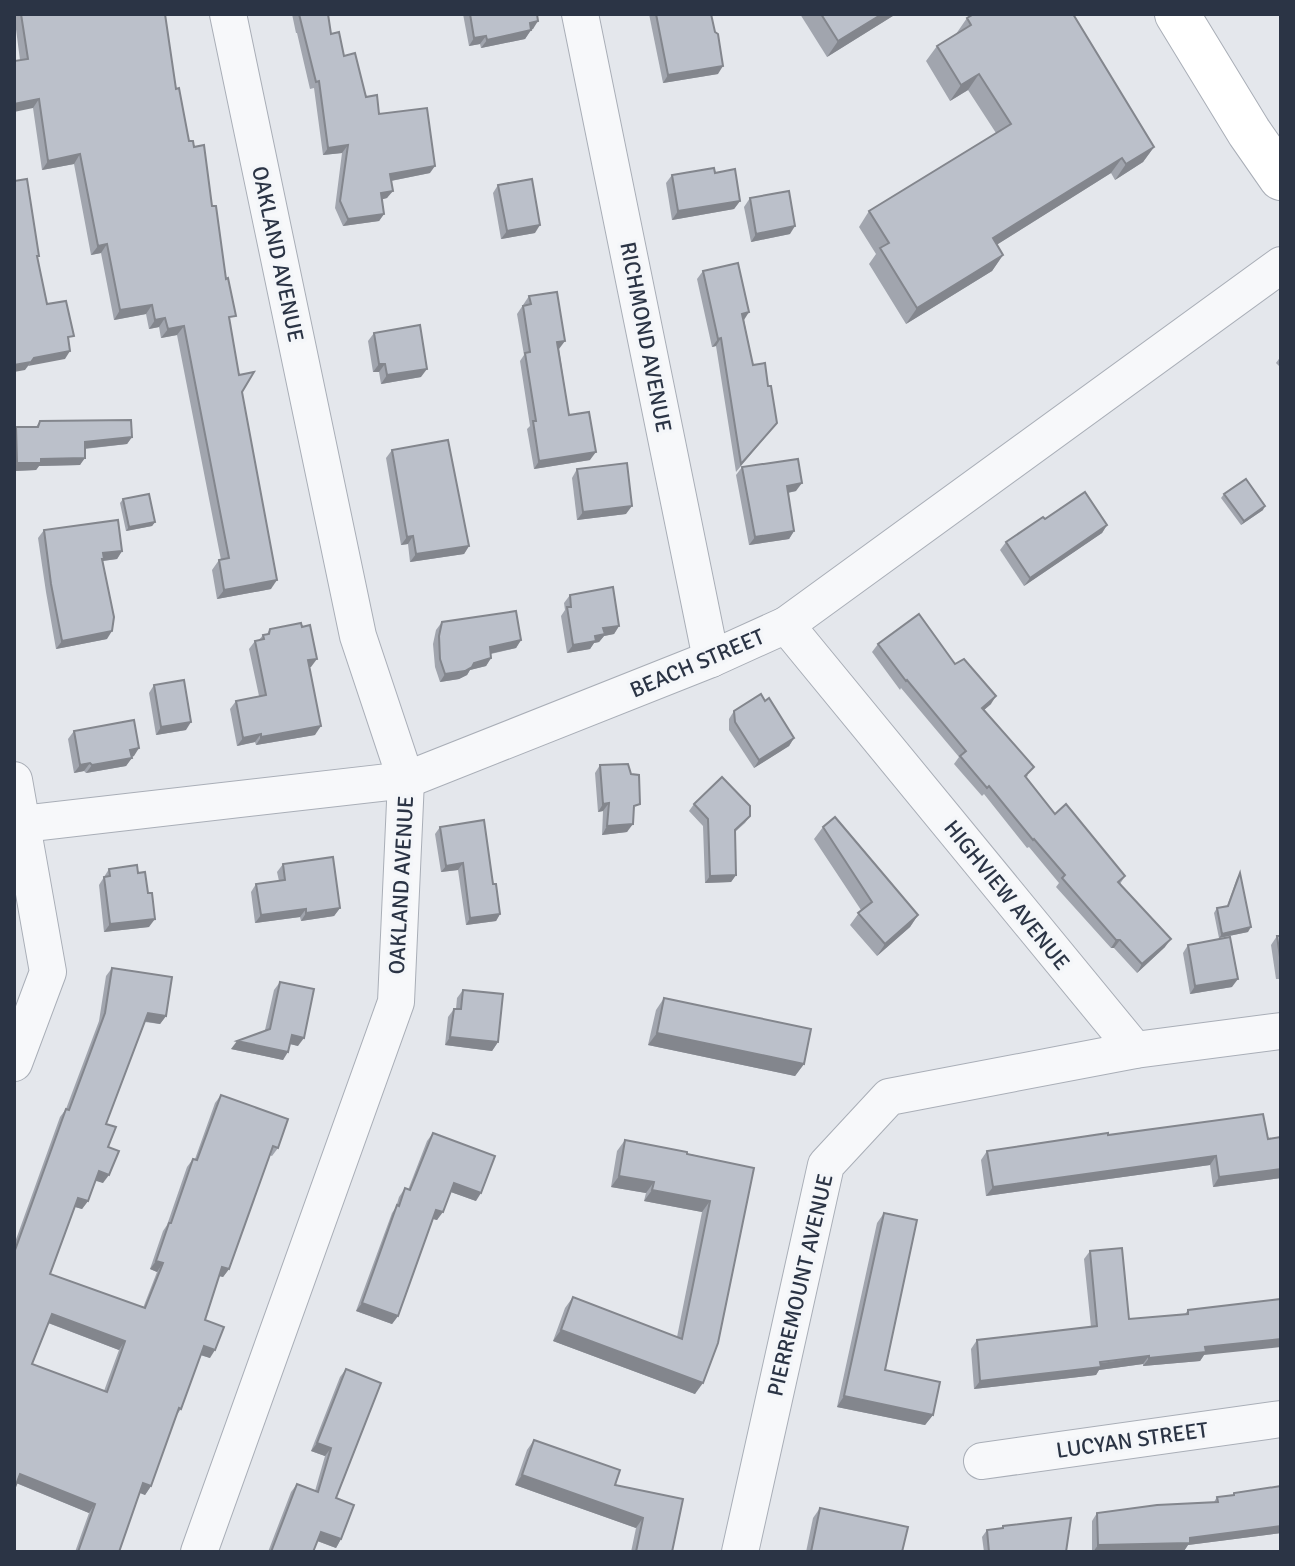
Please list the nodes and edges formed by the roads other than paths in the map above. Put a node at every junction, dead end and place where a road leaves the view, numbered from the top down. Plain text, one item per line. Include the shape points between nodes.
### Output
1 (228, 14) edge
2 (580, 14) edge
3 (1177, 14) edge
4 (1281, 178) edge
5 (1281, 265) edge
6 (786, 625) junction
7 (711, 659) junction
8 (14, 780) edge
9 (406, 780) junction
10 (18, 824) edge
11 (1281, 1031) edge
12 (1135, 1050) junction
13 (14, 1063) edge
14 (1281, 1419) edge
15 (982, 1461) dead end
16 (199, 1552) edge
17 (740, 1552) edge

1 - 9 street, OAKLAND AVENUE via 358,636
2 - 7 street, RICHMOND AVENUE
3 - 4 street
5 - 6 street, BEACH STREET
6 - 7 street, BEACH STREET
6 - 12 street, HIGHVIEW AVENUE
7 - 9 street, BEACH STREET
8 - 10 street
9 - 10 street, BEACH STREET
9 - 16 street, OAKLAND AVENUE via 396,1002
10 - 13 street via 48,972
11 - 12 street
12 - 17 street, PIERREMOUNT AVENUE via 889,1097 826,1165
14 - 15 street, LUCYAN STREET

